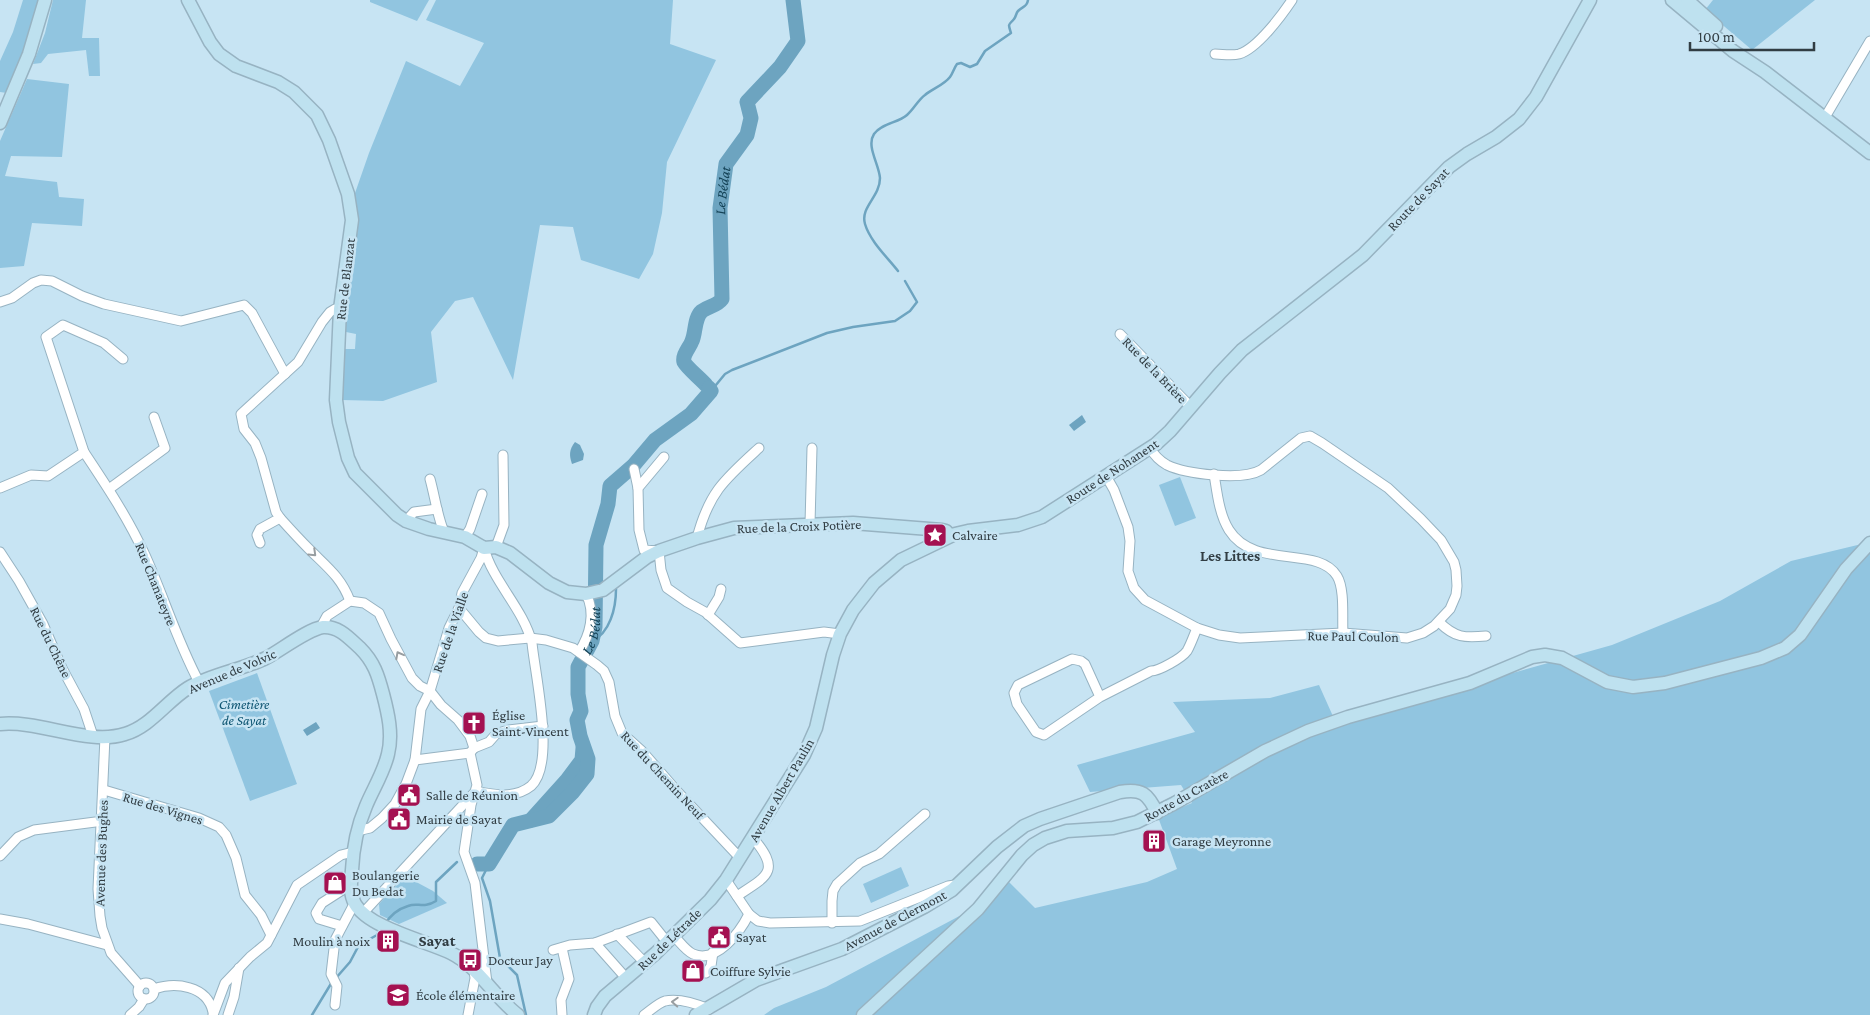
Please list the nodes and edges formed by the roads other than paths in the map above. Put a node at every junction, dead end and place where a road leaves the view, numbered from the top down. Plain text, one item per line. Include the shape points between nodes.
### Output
1 (45, 0) edge
2 (188, 0) edge
3 (1292, 0) edge
4 (1672, 0) edge
5 (1687, 0) edge
6 (1588, 2) edge
7 (1870, 40) edge
8 (1215, 54) dead end
9 (1765, 72) junction
10 (1824, 119) junction
11 (0, 123) edge
12 (1870, 154) edge
13 (0, 302) edge
14 (340, 309) junction
15 (1265, 332) joint
16 (1120, 334) dead end
17 (123, 359) dead end
18 (285, 374) junction
19 (1191, 407) junction
20 (154, 417) dead end
21 (759, 448) dead end
22 (812, 448) dead end
23 (1150, 448) junction
24 (84, 452) junction
25 (503, 455) dead end
26 (664, 457) dead end
27 (634, 469) dead end
28 (1214, 474) junction
29 (1106, 476) junction
30 (430, 479) dead end
31 (0, 488) edge
32 (638, 488) junction
33 (109, 489) junction
34 (482, 494) dead end
35 (437, 509) junction
36 (280, 518) junction
37 (406, 521) junction
38 (810, 524) junction
39 (444, 532) junction
40 (950, 536) junction
41 (465, 537) junction
42 (697, 538) junction
43 (260, 543) dead end
44 (1870, 543) edge
45 (490, 547) junction
46 (644, 550) junction
47 (658, 551) junction
48 (0, 552) edge
49 (637, 565) junction
50 (722, 589) dead end
51 (593, 592) junction
52 (350, 601) junction
53 (459, 608) junction
54 (708, 614) junction
55 (1439, 622) junction
56 (320, 628) junction
57 (1197, 628) junction
58 (1343, 633) junction
59 (840, 634) junction
60 (1486, 636) dead end
61 (530, 638) junction
62 (583, 655) junction
63 (199, 682) junction
64 (430, 691) junction
65 (1100, 697) junction
66 (0, 724) edge
67 (543, 726) junction
68 (99, 737) junction
69 (472, 750) junction
70 (415, 760) junction
71 (104, 790) junction
72 (476, 790) junction
73 (1158, 813) junction
74 (925, 814) dead end
75 (103, 821) junction
76 (357, 831) junction
77 (753, 838) junction
78 (353, 852) junction
79 (0, 856) edge
80 (740, 858) junction
81 (726, 880) junction
82 (350, 885) junction
83 (958, 885) junction
84 (737, 896) junction
85 (354, 902) junction
86 (362, 913) junction
87 (749, 914) junction
88 (0, 919) edge
89 (832, 923) junction
90 (342, 926) junction
91 (617, 934) junction
92 (272, 935) junction
93 (670, 938) junction
94 (595, 943) junction
95 (107, 945) junction
96 (713, 952) junction
97 (645, 963) junction
98 (239, 968) junction
99 (474, 971) junction
100 (706, 973) dead end
101 (626, 978) junction
102 (487, 983) junction
103 (140, 986) junction
104 (154, 988) junction
105 (144, 999) junction
106 (335, 1005) dead end
107 (709, 1009) junction
108 (213, 1013) edge
109 (130, 1015) edge
110 (228, 1015) edge
111 (468, 1015) edge
112 (518, 1015) edge
113 (562, 1015) edge
114 (594, 1015) edge
115 (644, 1015) edge
116 (696, 1015) edge
117 (863, 1015) edge

1 - 11 street via 29,54
2 - 14 street, Rue de Blanzat via 219,54 236,66 278,82 294,92 314,111 324,127 352,211
3 - 8 street via 1248,49 1235,55
4 - 9 street
5 - 9 street
6 - 15 street, Route de Sayat via 1536,97 1519,119 1449,167 1370,248
7 - 10 street
9 - 10 street
10 - 12 street
13 - 18 street via 41,280 52,281 104,304 181,321 244,305 252,313
14 - 18 street via 328,315 298,362
14 - 37 street, Rue de Blanzat via 337,410 348,458 359,477
15 - 19 street, Route de Nohanent via 1234,357
16 - 19 street, Rue de la Brière
17 - 24 street, Rue Chanateyre via 104,343 62,326 46,338
18 - 36 street via 241,414 244,429 261,458
19 - 23 street, Route de Nohanent via 1170,432
20 - 33 street via 165,448
21 - 42 street via 718,487 708,504
22 - 38 street
23 - 28 street, Rue Paul Coulon via 1161,461 1177,469
23 - 29 street, Route de Nohanent
24 - 31 street via 48,476 31,475
24 - 33 street, Rue Chanateyre
25 - 45 street, Rue de la Vialle via 504,525
26 - 32 street
27 - 32 street
28 - 55 street, Rue Paul Coulon via 1254,474 1301,438 1310,436 1322,442 1388,488 1446,548 1456,570 1457,586 1453,603
28 - 58 street via 1225,524 1242,544 1258,552 1317,562 1333,571 1340,585
29 - 40 street, Route de Nohanent via 1030,522
29 - 57 street, Rue Paul Coulon via 1128,527 1128,571 1134,588 1145,600
30 - 35 street
32 - 46 street via 639,530
33 - 63 street, Rue Chanateyre via 130,522 185,656
34 - 41 street
35 - 37 street via 414,512
35 - 39 street
36 - 43 street via 260,529 257,535
36 -> 52 street via 334,572
37 - 39 street, Rue de Blanzat
38 - 40 street, Rue de la Croix Potière via 867,523 920,527 946,531
38 - 42 street, Rue de la Croix Potière via 734,528
39 - 41 street, Rue de Blanzat
40 - 59 street, Avenue Albert Paulin via 909,556 884,574 858,602
41 - 45 street, Rue de Blanzat
42 - 47 street, Rue de la Croix Potière
44 - 73 street, Route du Cratère via 1846,569 1800,635 1770,655 1639,687 1607,682 1562,658 1532,657 1470,683 1317,728 1265,751
45 - 51 street, Rue de Blanzat via 510,553 549,583 567,592
45 - 53 street, Rue de la Vialle via 480,558 462,593
45 - 61 street via 488,561 525,622
46 - 47 street
46 - 49 street
47 - 49 street, Rue de la Croix Potière
47 - 54 street via 667,588
48 - 68 street, Rue du Chêne via 43,624 62,668
49 - 51 street, Rue de la Croix Potière
50 - 54 street
51 - 62 street via 590,628
52 - 56 street via 327,616
64 -> 52 street via 412,678 379,613 364,603
53 - 61 street via 486,638 498,641
53 - 64 street, Rue de la Vialle via 449,628
54 - 59 street via 740,643 824,632
55 - 58 street, Rue Paul Coulon via 1424,633 1407,638
55 - 60 street via 1457,636
56 - 63 street, Avenue de Volvic via 311,630 264,659
56 - 76 street via 339,630 369,657 377,672 389,720 388,756
57 - 58 street, Rue Paul Coulon via 1240,638
57 - 65 street via 1183,654 1156,671
59 - 77 street, Avenue Albert Paulin via 810,744
61 - 62 street via 561,644
61 - 67 street
62 - 80 street, Rue du Chemin Neuf via 604,671 622,733
63 - 68 street, Avenue de Volvic via 135,730
64 - 69 street via 464,727
64 - 70 street, Rue de la Vialle via 420,709
65 - 65 street via 1044,735 1036,732 1017,704 1014,693 1018,685 1072,659 1085,664
66 - 68 street, Avenue de Volvic
67 - 69 street via 496,734 489,742
67 - 72 street via 541,764 532,784 508,795
68 - 71 street, Avenue des Bughes
69 - 70 street
69 - 72 street
70 - 76 street, Rue de la Vialle via 395,804 370,828
71 - 75 street, Avenue des Bughes
71 - 92 street, Rue des Vignes via 200,818 219,827 236,858 244,893
72 - 86 street
72 - 102 street via 464,852 476,890
73 - 83 street, Avenue de Clermont via 1142,792 1130,790 1040,819 1011,834
73 - 117 street, Route du Cratère via 1113,828 1055,834 1032,845 978,909
74 - 89 street via 879,854 860,863 837,884 833,891
75 - 79 street via 34,830 18,837
75 - 95 street, Avenue des Bughes via 98,889
76 - 78 street
77 - 80 street, Avenue Albert Paulin
77 - 84 street via 764,852 769,867 761,880
78 - 82 street
78 - 92 street via 341,855 297,886
80 - 81 street, Rue de Létrade
81 - 84 street
81 - 93 street, Rue de Létrade
82 - 85 street
82 - 90 street via 322,903 316,913 319,919
83 - 89 street via 948,886 864,920
83 - 107 street, Avenue de Clermont via 924,908 862,940 756,980
84 - 87 street
85 - 86 street
85 - 90 street
86 - 99 street via 375,922 453,954
87 - 89 street via 770,924
87 - 96 street via 730,942
88 - 95 street
90 - 106 street via 335,940 331,974 337,986
91 - 93 street via 651,922
91 - 94 street
91 - 97 street
92 - 98 street
93 - 96 street via 691,954 702,956
93 - 97 street, Rue de Létrade
94 - 101 street
94 - 113 street via 557,949 569,979 561,1000
95 - 103 street, Avenue des Bughes
96 - 100 street via 712,966
97 - 101 street, Rue de Létrade
98 - 108 street via 222,988
98 - 110 street
99 - 102 street
99 - 111 street
101 - 114 street, Rue de Létrade via 605,996
102 - 112 street
103 - 104 street via 148,983
103 - 105 street via 138,993
104 - 105 street via 152,996
104 - 108 street via 172,985 190,988 206,999
105 - 109 street
107 -> 115 street via 664,1001
107 - 116 street, Avenue de Clermont

